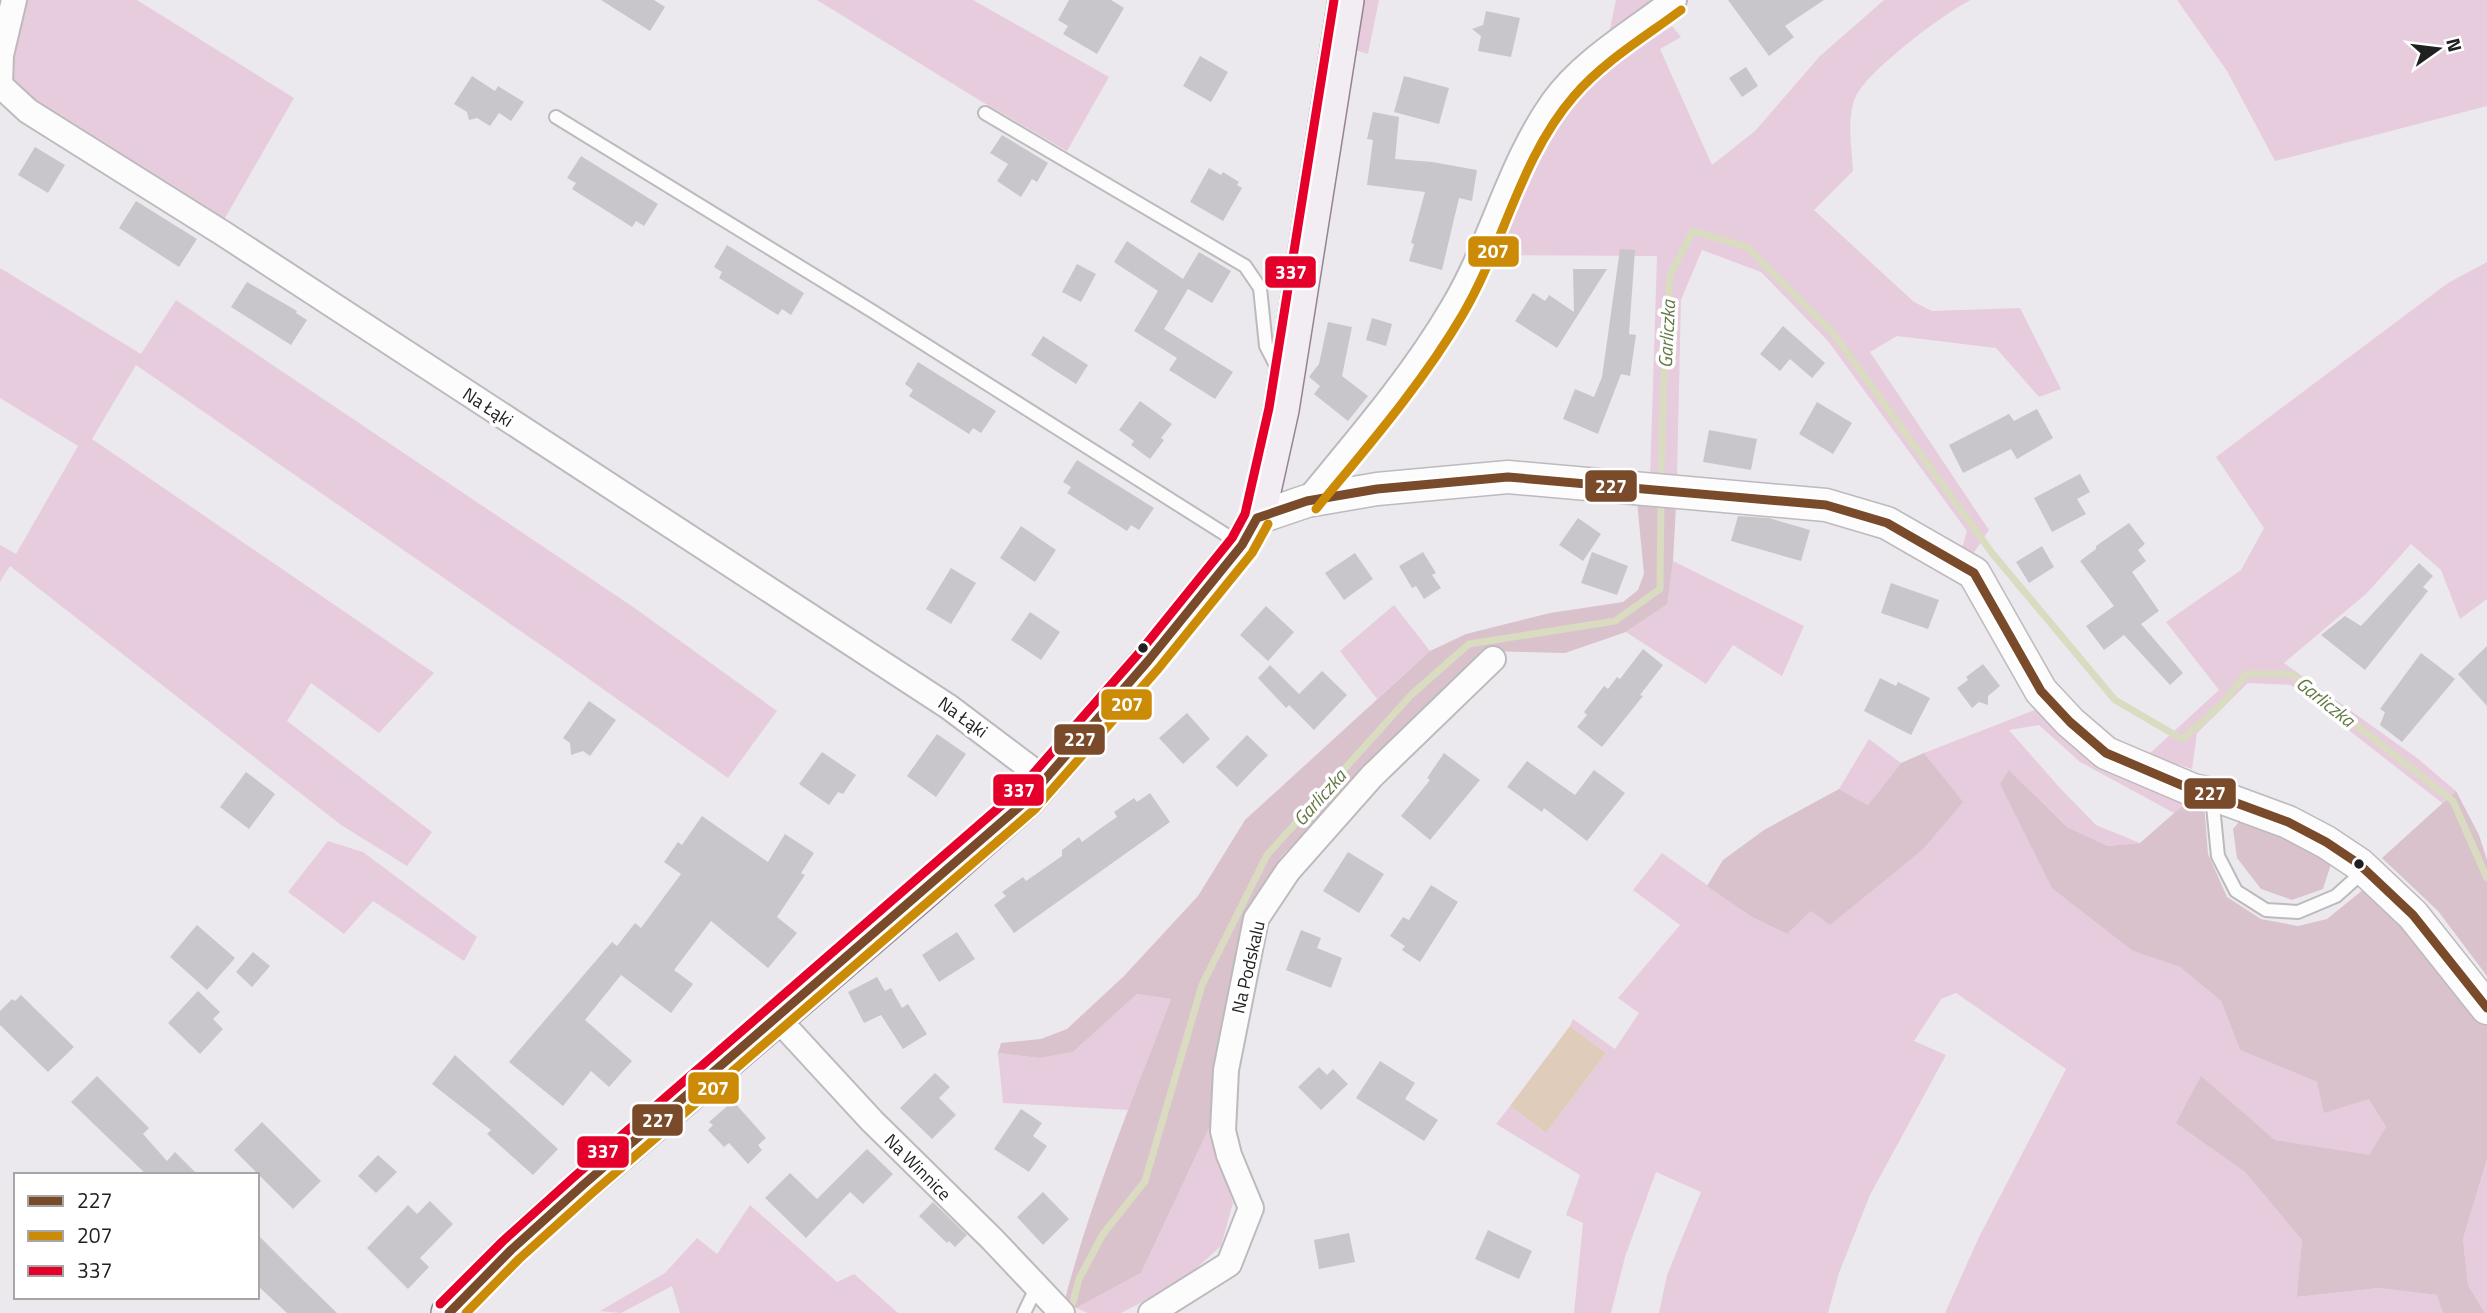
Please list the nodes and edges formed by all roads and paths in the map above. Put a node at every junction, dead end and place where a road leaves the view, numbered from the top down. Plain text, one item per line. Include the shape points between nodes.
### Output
1 (13, 0) edge
2 (1346, 0) edge
3 (1674, 0) edge
4 (0, 85) edge
5 (985, 113) dead end
6 (556, 117) dead end
7 (1285, 383) junction
8 (1307, 501) junction
9 (1250, 532) junction
10 (1493, 659) dead end
11 (1046, 780) junction
12 (2212, 794) junction
13 (2365, 870) junction
14 (2484, 1005) edge
15 (777, 1018) junction
16 (1037, 1286) junction
17 (1060, 1311) edge
18 (449, 1313) edge
19 (1024, 1313) edge
20 (1151, 1313) edge

1 - 4 street, Na Łąki via 1,55
2 - 7 main road
3 - 8 street via 1590,64 1554,100 1533,134 1455,303 1421,359
4 - 11 street, Na Łąki via 28,111 949,707
5 - 7 lane via 1245,266 1260,288 1266,346
6 - 9 lane via 872,311
7 - 9 main road
8 - 9 street
8 - 12 street via 1377,489 1508,477 1826,505 1887,523 1974,573 2041,691 2106,753
9 - 11 main road
10 - 20 street, Na Podskalu via 1371,776 1288,870 1256,919 1226,1070 1223,1131 1251,1208 1229,1264
11 - 15 main road
12 - 13 street via 2288,822
12 - 13 lane via 2218,856 2236,891 2266,910 2298,912 2336,896
13 - 14 street via 2413,915
15 - 16 street, Na Winnice via 872,1121
15 - 18 main road via 511,1250
16 - 17 street, Na Winnice
16 - 19 lane

